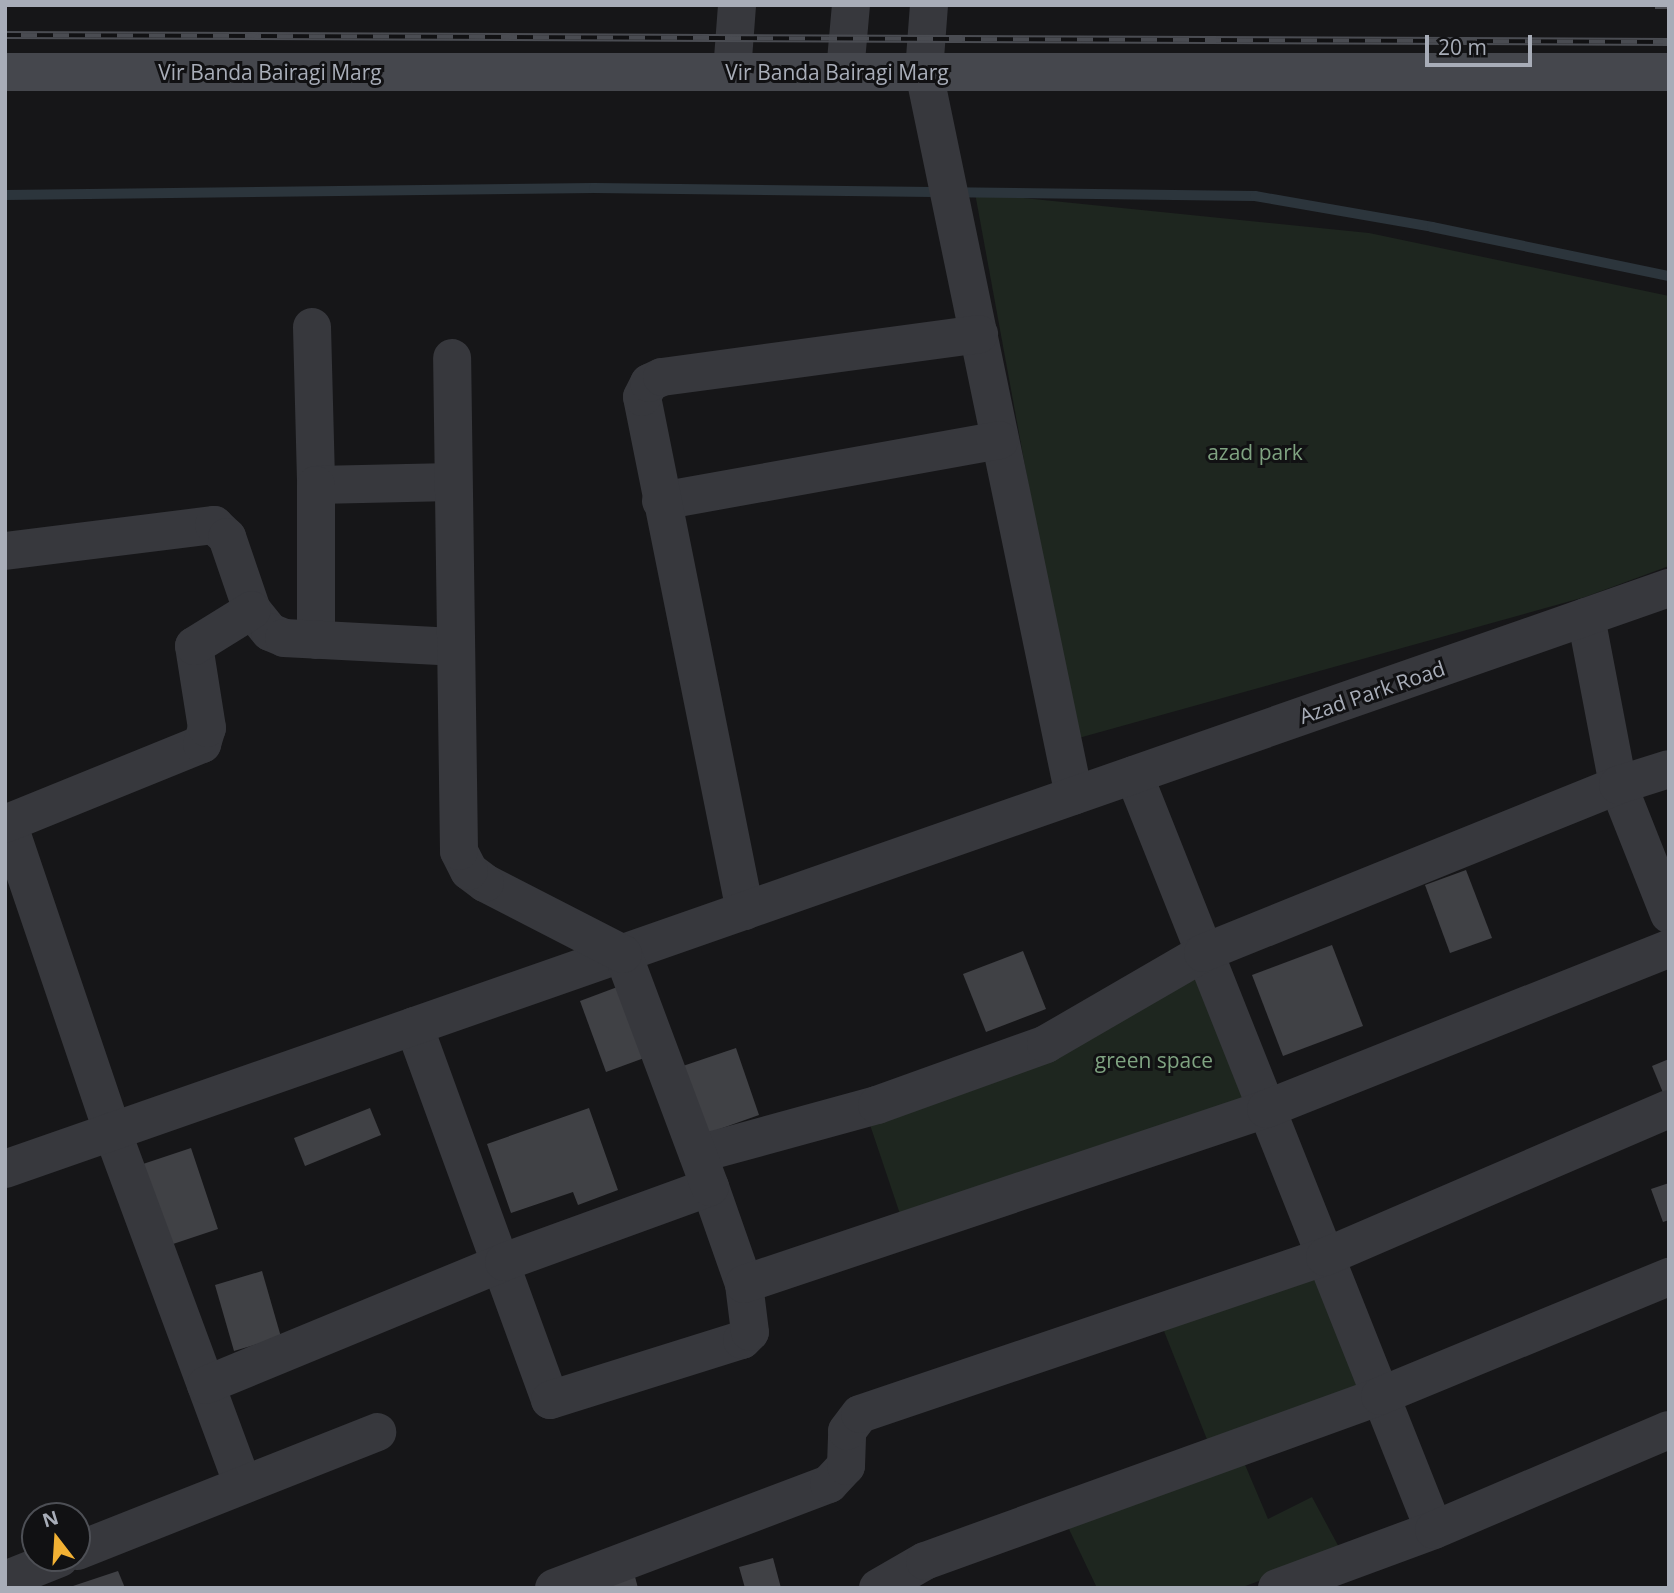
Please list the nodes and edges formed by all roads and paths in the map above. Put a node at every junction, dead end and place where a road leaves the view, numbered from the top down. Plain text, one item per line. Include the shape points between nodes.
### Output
1 (737, 5) edge
2 (851, 5) edge
3 (929, 5) edge
4 (5, 72) edge
5 (732, 72) junction
6 (845, 72) junction
7 (924, 72) junction
8 (1669, 72) edge
9 (312, 327) dead end
10 (979, 334) junction
11 (452, 358) dead end
12 (1000, 440) junction
13 (453, 482) junction
14 (316, 485) junction
15 (661, 501) junction
16 (5, 551) edge
17 (1669, 588) edge
18 (252, 610) junction
19 (1586, 617) junction
20 (316, 640) junction
21 (454, 647) junction
22 (1669, 769) edge
23 (1134, 775) junction
24 (1618, 785) junction
25 (1074, 796) junction
26 (7, 823) edge
27 (745, 911) junction
28 (1669, 914) edge
29 (1669, 950) edge
30 (1203, 953) junction
31 (623, 954) junction
32 (414, 1026) junction
33 (1266, 1109) junction
34 (1669, 1109) edge
35 (112, 1131) junction
36 (5, 1169) edge
37 (704, 1170) junction
38 (1325, 1257) junction
39 (504, 1262) junction
40 (1669, 1277) edge
41 (744, 1284) junction
42 (206, 1384) junction
43 (1380, 1396) junction
44 (1669, 1430) edge
45 (377, 1432) dead end
46 (243, 1485) junction
47 (1434, 1530) junction
48 (91, 1545) edge
49 (25, 1572) edge
50 (5, 1580) edge
51 (554, 1588) edge
52 (877, 1588) edge
53 (1276, 1588) edge

1 - 5 street
2 - 6 street
3 - 7 street
4 - 5 main road, Vir Banda Bairagi Marg
5 - 6 main road, Vir Banda Bairagi Marg
6 - 7 main road, Vir Banda Bairagi Marg
7 - 8 main road, Vir Banda Bairagi Marg
7 - 10 street
9 - 14 street
10 - 12 street
10 - 15 street via 662,377 649,383 642,410
11 - 13 street
12 - 15 street
12 - 25 street
13 - 14 street
13 - 21 street
14 - 20 street
15 - 27 street
16 - 18 street via 214,525 227,537
17 - 19 street, Azad Park Road
18 - 20 street via 270,632 284,638
18 - 26 street via 194,646 207,728 202,744
19 - 23 street, Azad Park Road
19 - 24 street
20 - 21 street
21 - 31 street via 458,851 469,871
22 - 24 street
23 - 25 street, Azad Park Road
23 - 30 street
24 - 28 street
24 - 30 street
25 - 27 street, Azad Park Road
26 - 35 street
27 - 31 street, Azad Park Road
29 - 33 street
30 - 33 street
30 - 37 street via 1046,1044
31 - 32 street, Azad Park Road
31 - 37 street
32 - 35 street, Azad Park Road
32 - 39 street
33 - 38 street
33 - 41 street
34 - 38 street
35 - 36 street, Azad Park Road
35 - 42 street
37 - 39 street
37 - 41 street
38 - 43 street
38 - 51 street via 860,1414 847,1431 846,1466 829,1485
39 - 41 street via 550,1400 743,1340 752,1324
39 - 42 street
40 - 43 street
42 - 46 street
43 - 47 street
43 - 52 street via 926,1560
44 - 47 street
45 - 46 street
46 - 48 street
47 - 53 street
49 - 50 street

